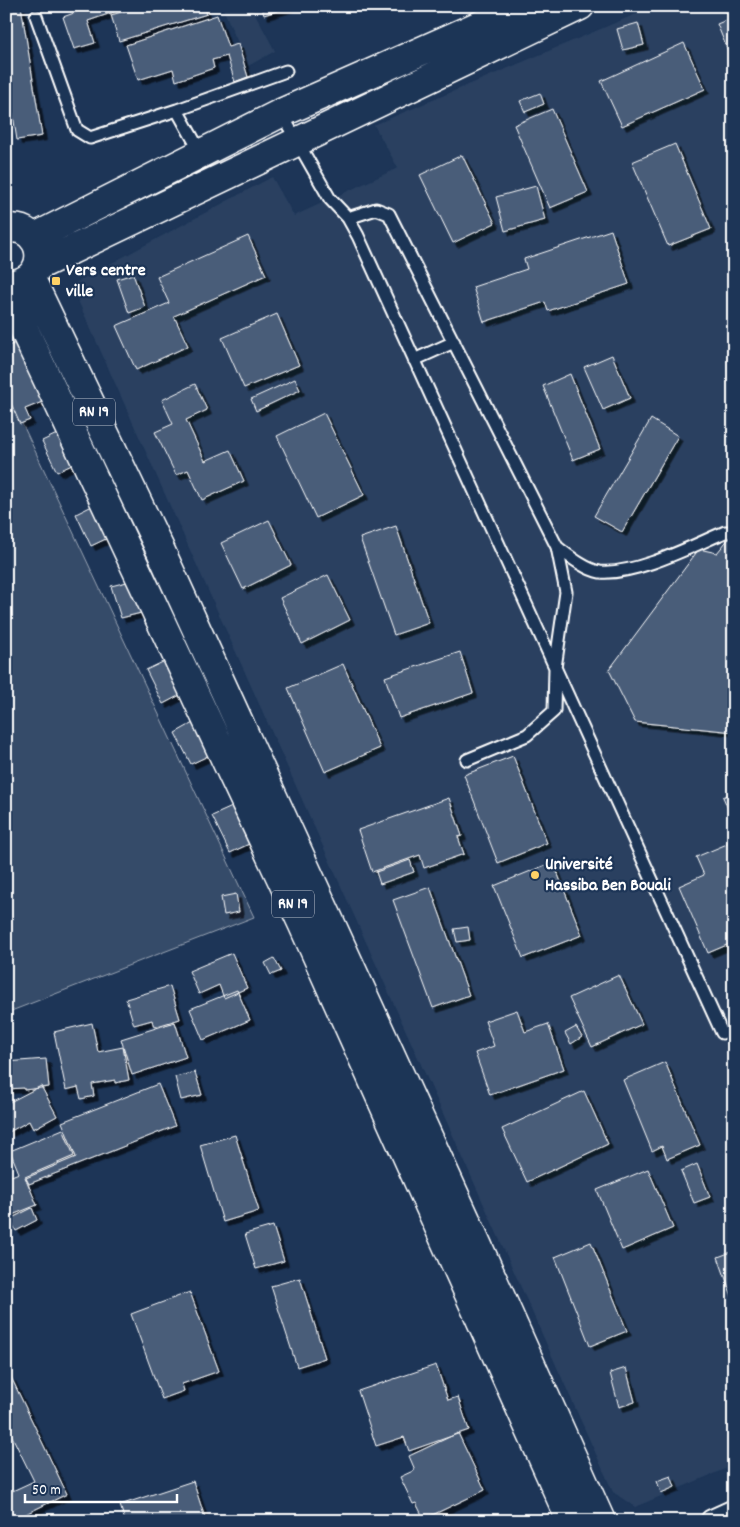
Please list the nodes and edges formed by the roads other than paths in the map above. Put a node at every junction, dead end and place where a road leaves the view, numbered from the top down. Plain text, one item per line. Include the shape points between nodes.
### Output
1 (523, 6) edge
2 (580, 6) edge
3 (36, 16) dead end
4 (286, 71) dead end
5 (177, 110) junction
6 (281, 112) junction
7 (298, 142) junction
8 (201, 153) junction
9 (348, 218) junction
10 (14, 227) edge
11 (25, 276) edge
12 (6, 291) edge
13 (454, 342) junction
14 (414, 360) junction
15 (734, 532) edge
16 (557, 547) junction
17 (555, 668) junction
18 (467, 760) dead end
19 (722, 1033) dead end
20 (734, 1511) edge
21 (571, 1521) edge
22 (601, 1521) edge
23 (712, 1521) edge

1 - 6 main road
2 - 7 main road
3 - 5 lane via 77,130 90,138
4 - 5 lane
5 - 8 lane
6 - 7 lane
6 - 8 main road
7 - 9 lane via 330,200
7 - 11 main road
8 - 10 main road
9 - 13 lane via 376,209 389,214
9 - 14 lane
10 - 11 main road via 39,251
11 - 22 main road, RN 19 via 159,547
12 - 21 main road, RN 19 via 302,923
13 - 14 lane
13 - 16 lane
14 - 17 lane
15 - 16 lane via 725,532 668,557 624,571 599,572
16 - 17 lane via 566,592
17 - 18 lane via 554,711 527,735
17 - 19 lane
20 - 23 street

